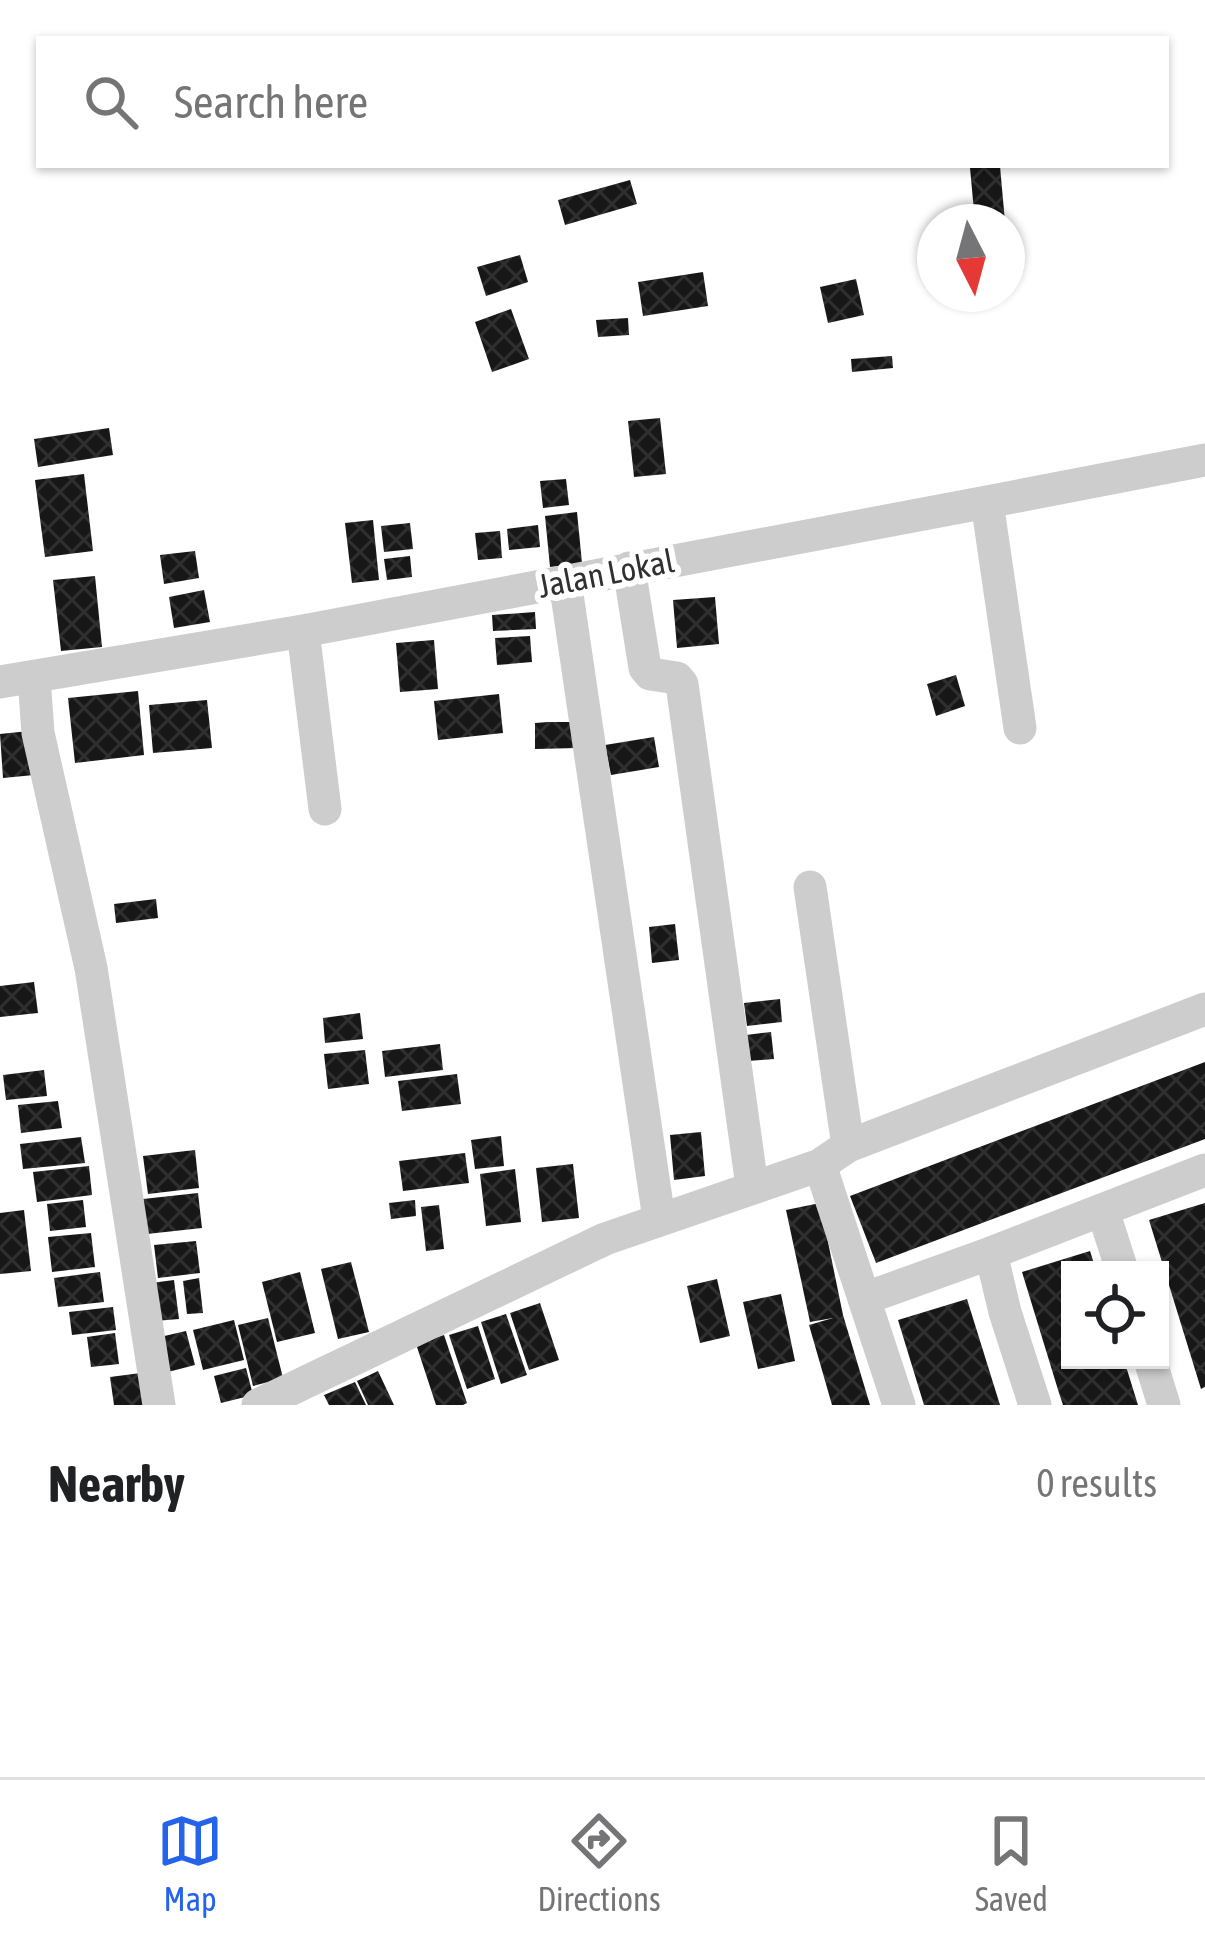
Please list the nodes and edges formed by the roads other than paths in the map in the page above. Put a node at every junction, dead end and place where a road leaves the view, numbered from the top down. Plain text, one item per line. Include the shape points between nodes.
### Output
1 (1205, 460) edge
2 (986, 502) junction
3 (629, 568) junction
4 (565, 581) junction
5 (303, 631) junction
6 (17, 680) edge
7 (1020, 728) dead end
8 (326, 809) dead end
9 (810, 887) dead end
10 (1205, 1009) edge
11 (834, 1156) junction
12 (1205, 1170) edge
13 (752, 1186) junction
14 (1103, 1211) junction
15 (659, 1219) junction
16 (991, 1253) junction
17 (1119, 1261) edge
18 (866, 1298) junction
19 (1153, 1369) edge
20 (159, 1405) edge
21 (258, 1405) edge
22 (899, 1405) edge
23 (1034, 1405) edge
24 (1164, 1405) edge

1 - 2 street, Jalan Lokal
2 - 3 street, Jalan Lokal
2 - 7 street
3 - 4 street, Jalan Lokal
3 - 13 street via 644,668 682,684
4 - 5 street, Jalan Lokal
4 - 15 street
5 - 6 street, Jalan Lokal
5 - 8 street
6 - 20 street via 57,803 91,968
9 - 11 street
10 - 11 street
11 - 13 street
11 - 18 street
12 - 14 street
13 - 15 street
14 - 16 street
14 - 17 street
15 - 21 street
16 - 18 street
16 - 23 street
18 - 22 street
19 - 24 street

